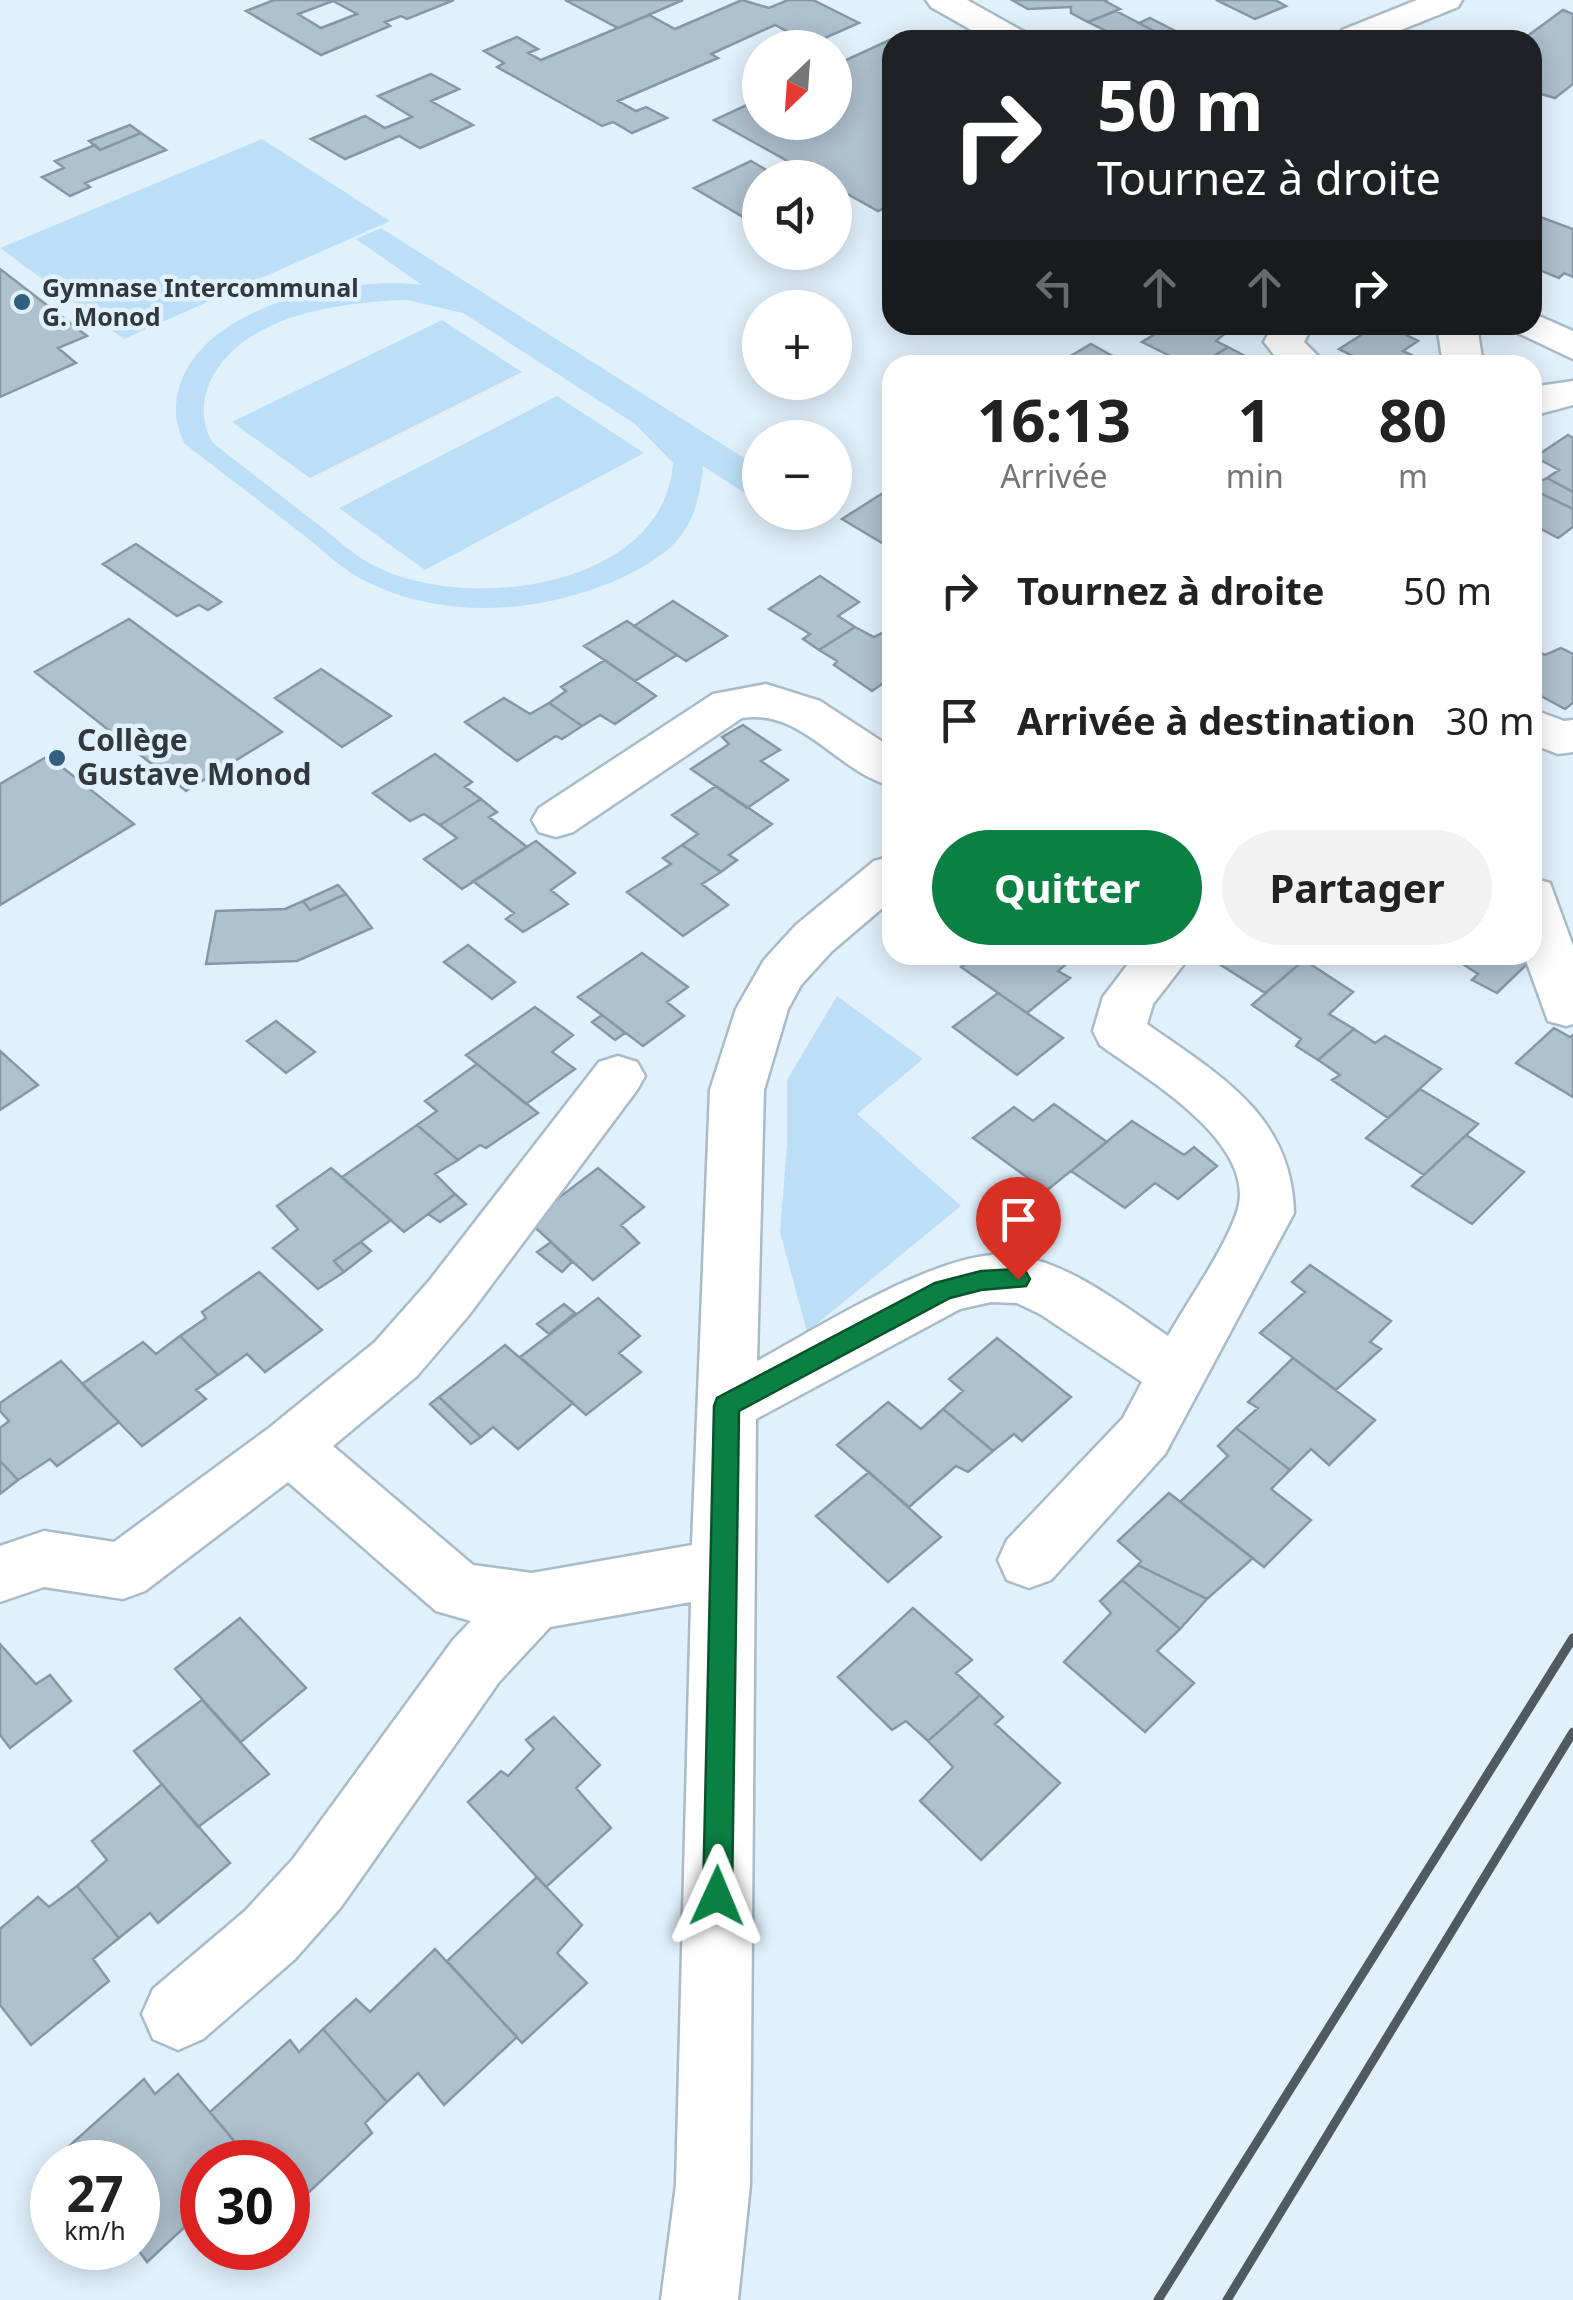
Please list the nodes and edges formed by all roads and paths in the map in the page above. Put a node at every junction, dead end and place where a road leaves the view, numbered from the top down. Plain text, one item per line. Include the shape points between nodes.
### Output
1 (943, 0) edge
2 (1446, 0) edge
3 (996, 30) edge
4 (1371, 30) edge
5 (1542, 330) edge
6 (1573, 347) edge
7 (1573, 393) edge
8 (1542, 398) edge
9 (882, 763) edge
10 (556, 820) dead end
11 (882, 881) edge
12 (1542, 929) edge
13 (1156, 965) edge
14 (1566, 1008) dead end
15 (618, 1076) dead end
16 (1180, 1376) junction
17 (726, 1406) junction
18 (290, 1446) junction
19 (1029, 1560) dead end
20 (724, 1568) junction
21 (0, 1574) edge
22 (532, 1602) junction
23 (178, 2014) dead end
24 (698, 2300) edge

1 - 3 street
2 - 4 street
5 - 6 street
7 - 8 street
9 - 10 street via 804,712 766,699 730,704
11 - 17 street via 782,973 748,1048 735,1126
12 - 14 street
13 - 16 street via 1129,997 1119,1031 1237,1121 1270,1186 1266,1213
15 - 18 street via 396,1359
16 - 17 street via 1062,1299 1018,1279 981,1280 944,1290
16 - 19 street via 1144,1436
17 - 20 street
18 - 21 street via 123,1571 44,1560
18 - 22 street via 458,1591
20 - 22 street
20 - 24 street via 714,2166
22 - 23 street via 476,1660 317,1882 270,1936

